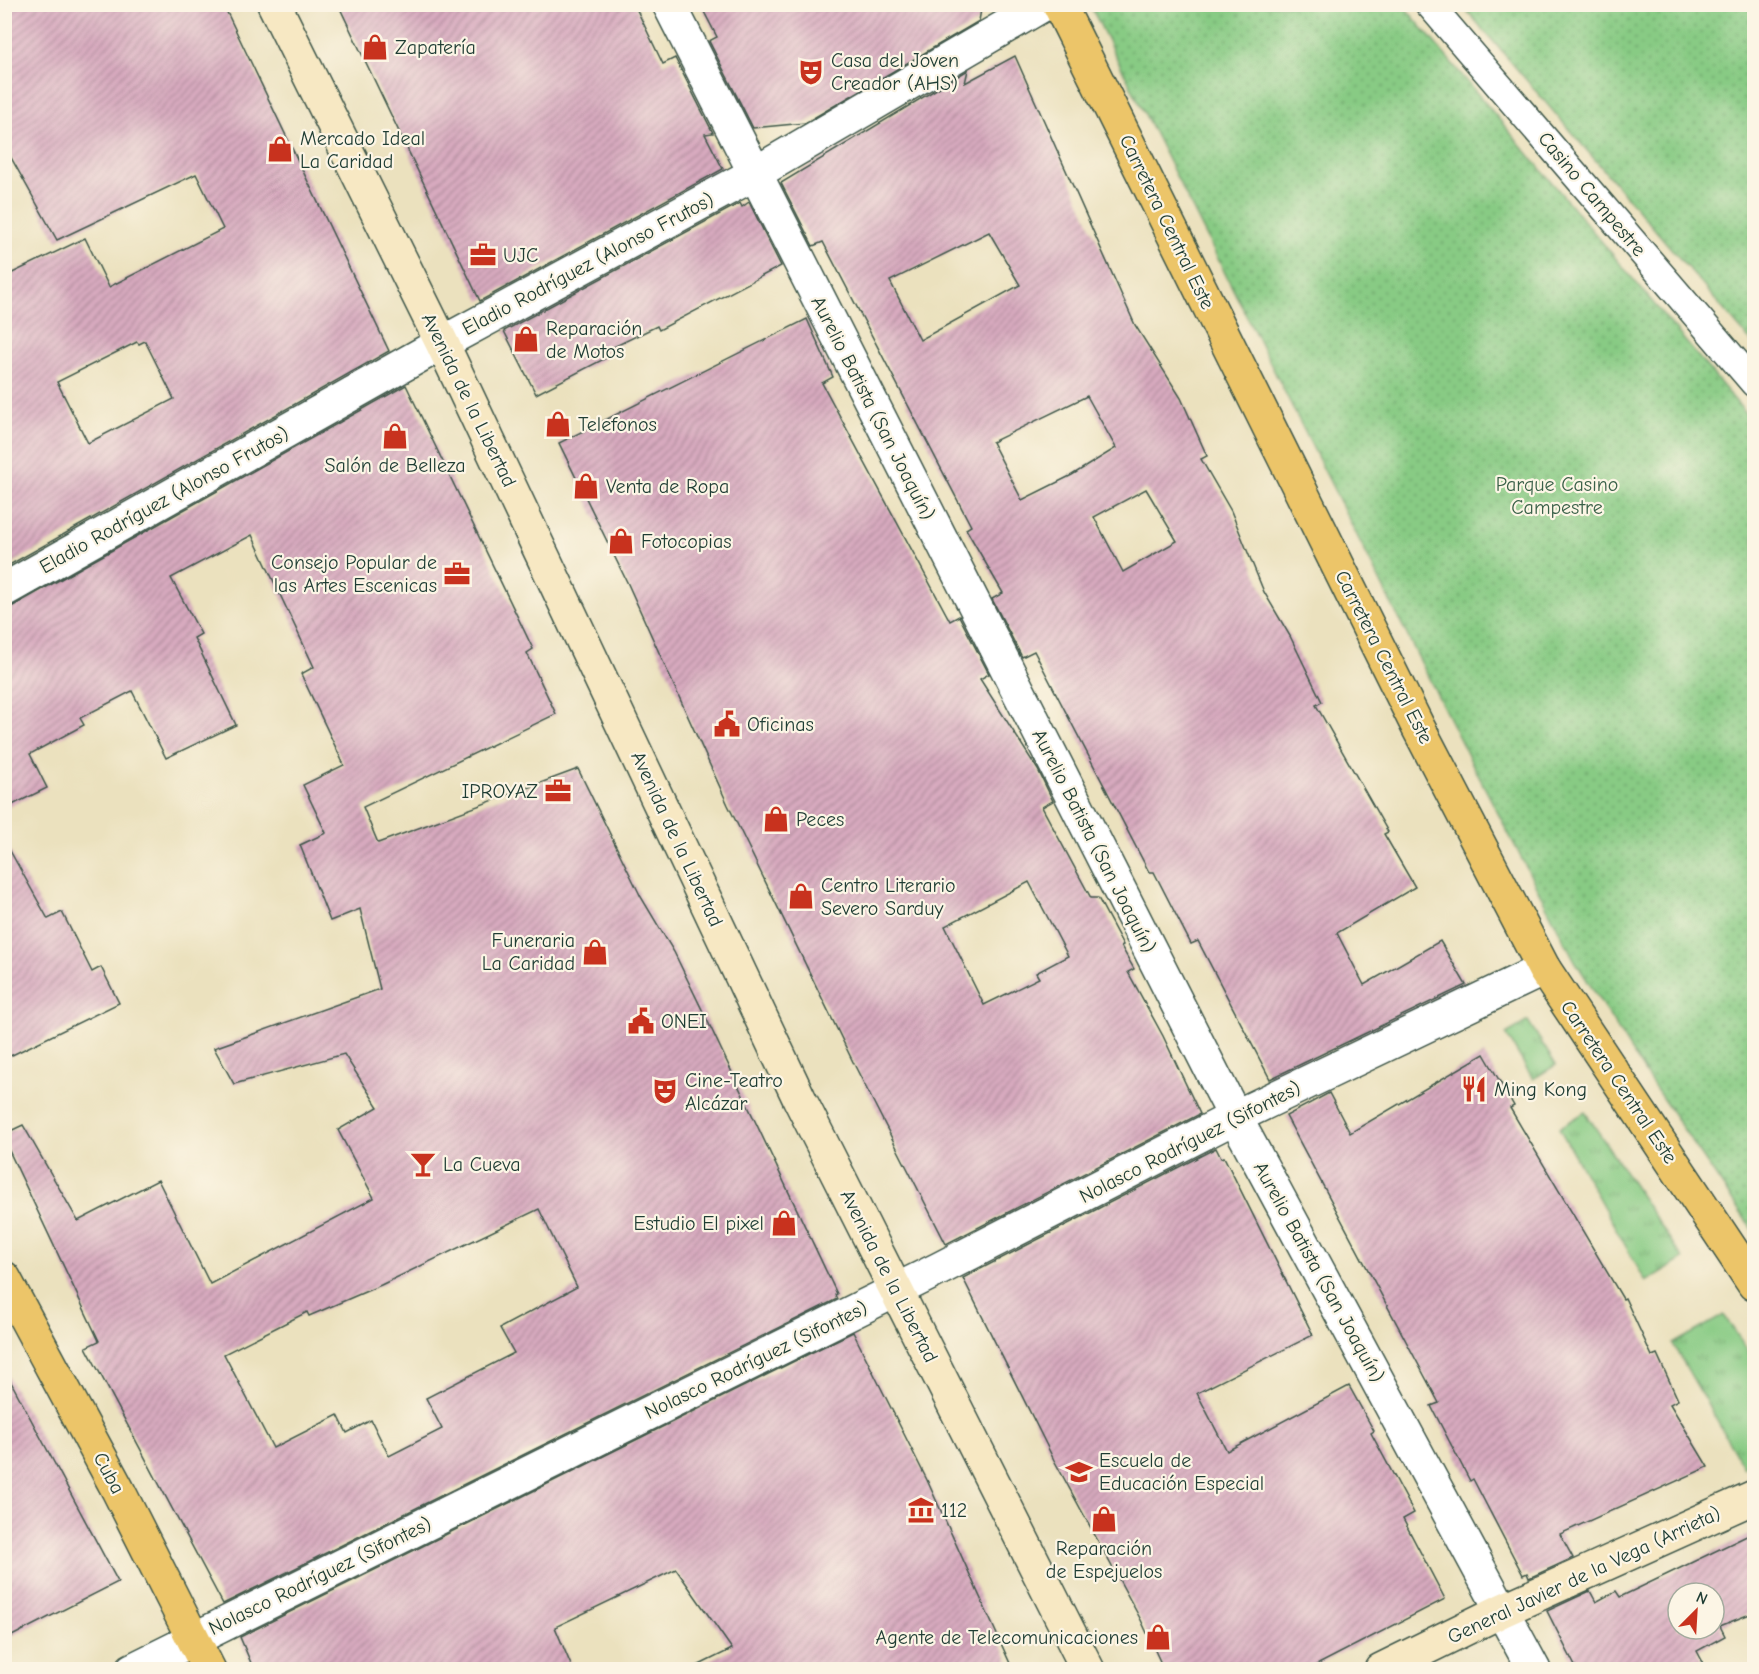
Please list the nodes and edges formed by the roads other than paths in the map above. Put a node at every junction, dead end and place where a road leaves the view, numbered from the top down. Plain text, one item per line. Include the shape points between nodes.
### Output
1 (274, 4) edge
2 (669, 4) edge
3 (1044, 4) edge
4 (1059, 4) edge
5 (1429, 4) edge
6 (754, 174) junction
7 (442, 343) junction
8 (1755, 383) edge
9 (4, 590) edge
10 (1544, 969) junction
11 (1235, 1117) junction
12 (4, 1278) edge
13 (1755, 1284) edge
14 (897, 1290) junction
15 (1755, 1497) edge
16 (1503, 1610) junction
17 (194, 1639) junction
18 (132, 1670) edge
19 (209, 1670) edge
20 (1088, 1670) edge
21 (1381, 1670) edge
22 (1534, 1670) edge

1 - 7 main road, Avenida de la Libertad
2 - 6 street, Aurelio Batista (San Joaquín)
3 - 6 street, Eladio Rodríguez (Alonso Frutos)
4 - 10 main road, Carretera Central Este via 1408,706
5 - 8 street, Casino Campestre
6 - 7 street, Eladio Rodríguez (Alonso Frutos)
6 - 11 street, Aurelio Batista (San Joaquín)
7 - 9 street, Eladio Rodríguez (Alonso Frutos)
7 - 14 main road, Avenida de la Libertad via 798,1098
10 - 11 street, Nolasco Rodríguez (Sifontes)
10 - 13 main road, Carretera Central Este
11 - 14 street, Nolasco Rodríguez (Sifontes)
11 - 16 street, Aurelio Batista (San Joaquín)
12 - 17 main road, Cuba
14 - 17 street, Nolasco Rodríguez (Sifontes)
14 - 20 main road, Avenida de la Libertad
15 - 16 main road, General Javier de la Vega (Arrieta)
16 - 21 main road, General Javier de la Vega (Arrieta)
16 - 22 street, Aurelio Batista (San Joaquín)
17 - 18 street, Nolasco Rodríguez (Sifontes)
17 - 19 main road, Cuba

